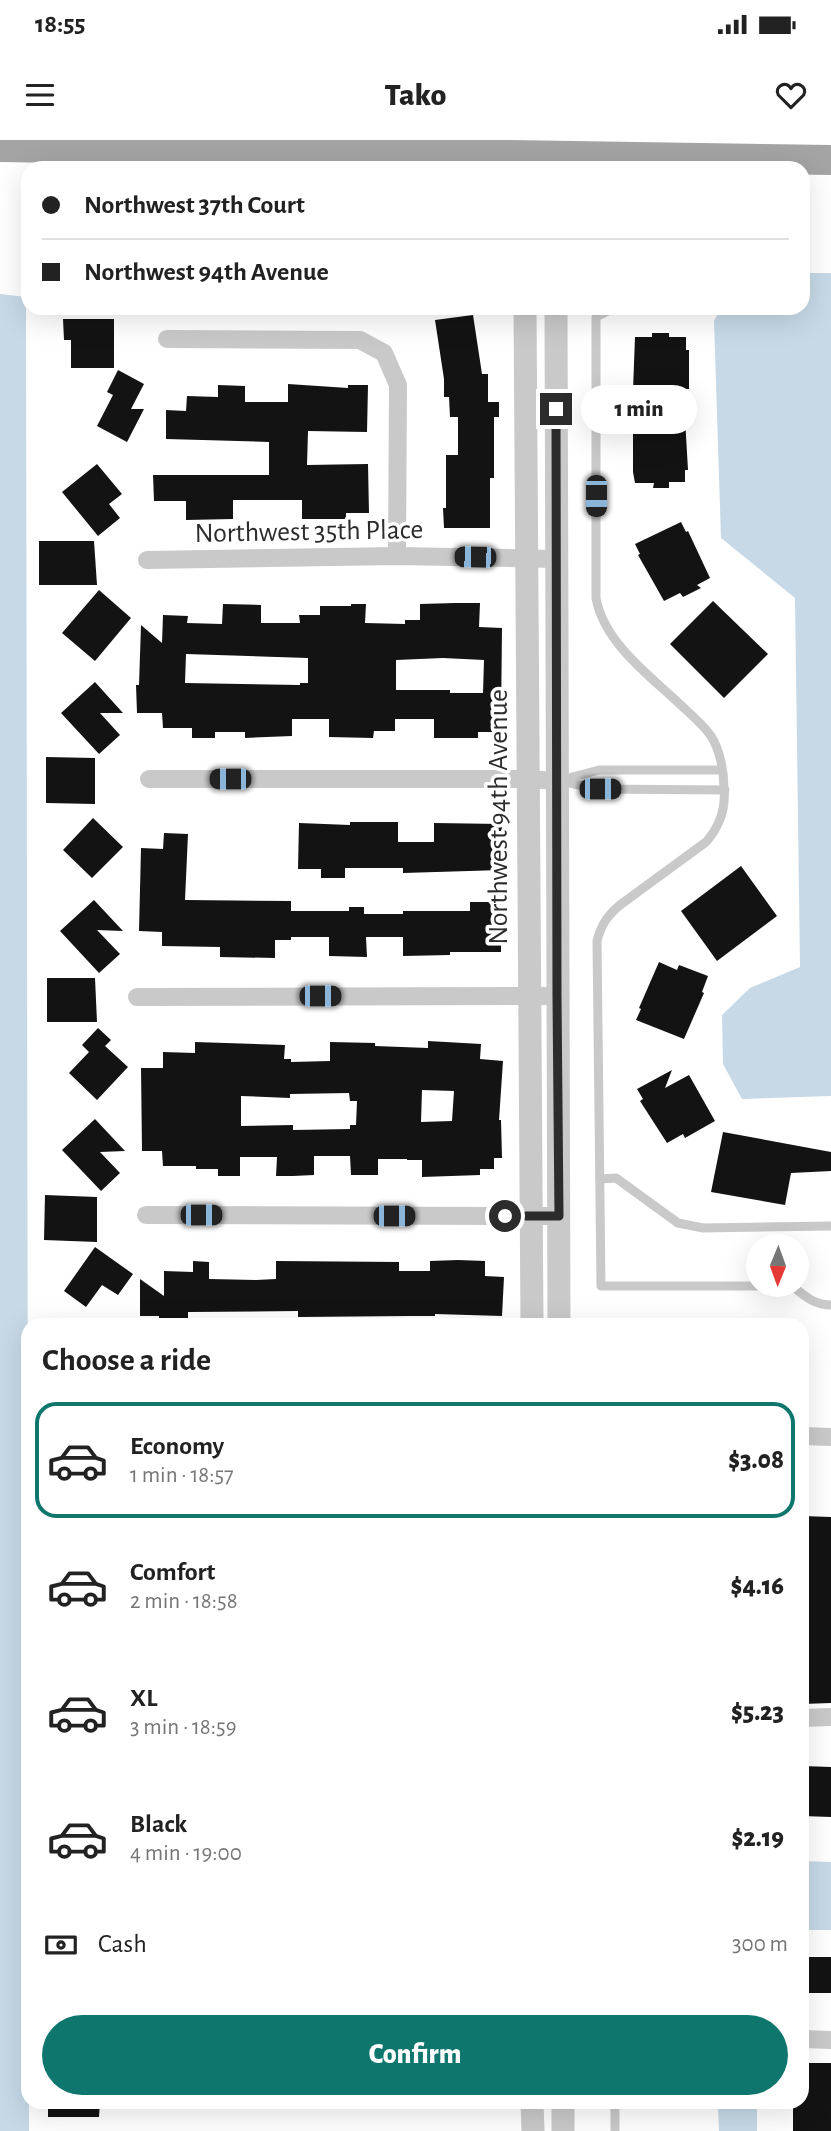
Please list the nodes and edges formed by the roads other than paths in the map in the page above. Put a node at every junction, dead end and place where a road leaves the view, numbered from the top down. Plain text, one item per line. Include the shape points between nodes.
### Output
1 (0, 147) edge
2 (541, 158) edge
3 (831, 160) edge
4 (525, 315) edge
5 (556, 315) edge
6 (600, 315) edge
7 (167, 339) dead end
8 (397, 556) junction
9 (528, 558) junction
10 (556, 559) junction
11 (147, 560) dead end
12 (722, 770) junction
13 (149, 779) dead end
14 (528, 779) junction
15 (557, 781) junction
16 (724, 790) junction
17 (530, 996) junction
18 (557, 996) junction
19 (137, 997) dead end
20 (600, 1179) junction
21 (146, 1215) dead end
22 (532, 1216) junction
23 (559, 1216) junction
24 (831, 1226) edge
25 (831, 1305) edge
26 (532, 1318) edge
27 (559, 1318) edge
28 (809, 1436) edge
29 (831, 1437) edge
30 (831, 1717) edge
31 (809, 1718) edge
32 (809, 2039) edge
33 (831, 2040) edge
34 (533, 2109) edge
35 (563, 2109) edge
36 (615, 2109) edge
37 (533, 2131) edge
38 (563, 2131) edge
39 (615, 2131) edge

1 - 2 main road
2 - 3 main road
4 - 9 street, Northwest 94th Avenue
5 - 10 street, Northwest 94th Avenue
6 - 12 lane via 596,317 598,613 616,642 712,737
7 - 8 street via 360,340 384,353 398,385
8 - 9 street, Northwest 35th Place
8 - 11 street, Northwest 35th Place
9 - 10 street, Northwest 35th Place
9 - 14 street, Northwest 94th Avenue
10 - 15 street, Northwest 94th Avenue
12 - 15 lane via 599,770
12 - 16 lane
13 - 14 street
14 - 15 street
14 - 17 street, Northwest 94th Avenue
15 - 16 lane via 600,789
15 - 18 street, Northwest 94th Avenue
16 - 20 lane via 721,817 706,842 620,905 600,929
17 - 18 street
17 - 19 street
17 - 22 street, Northwest 94th Avenue
18 - 23 street, Northwest 94th Avenue
20 - 24 lane via 616,1178 678,1223 703,1228
20 - 25 lane via 601,1286 792,1286 820,1305
21 - 22 street
22 - 23 street
22 - 26 street, Northwest 94th Avenue
23 - 27 street, Northwest 94th Avenue
28 - 29 street
30 - 31 street
32 - 33 street
34 - 37 street
35 - 38 street
36 - 39 lane

